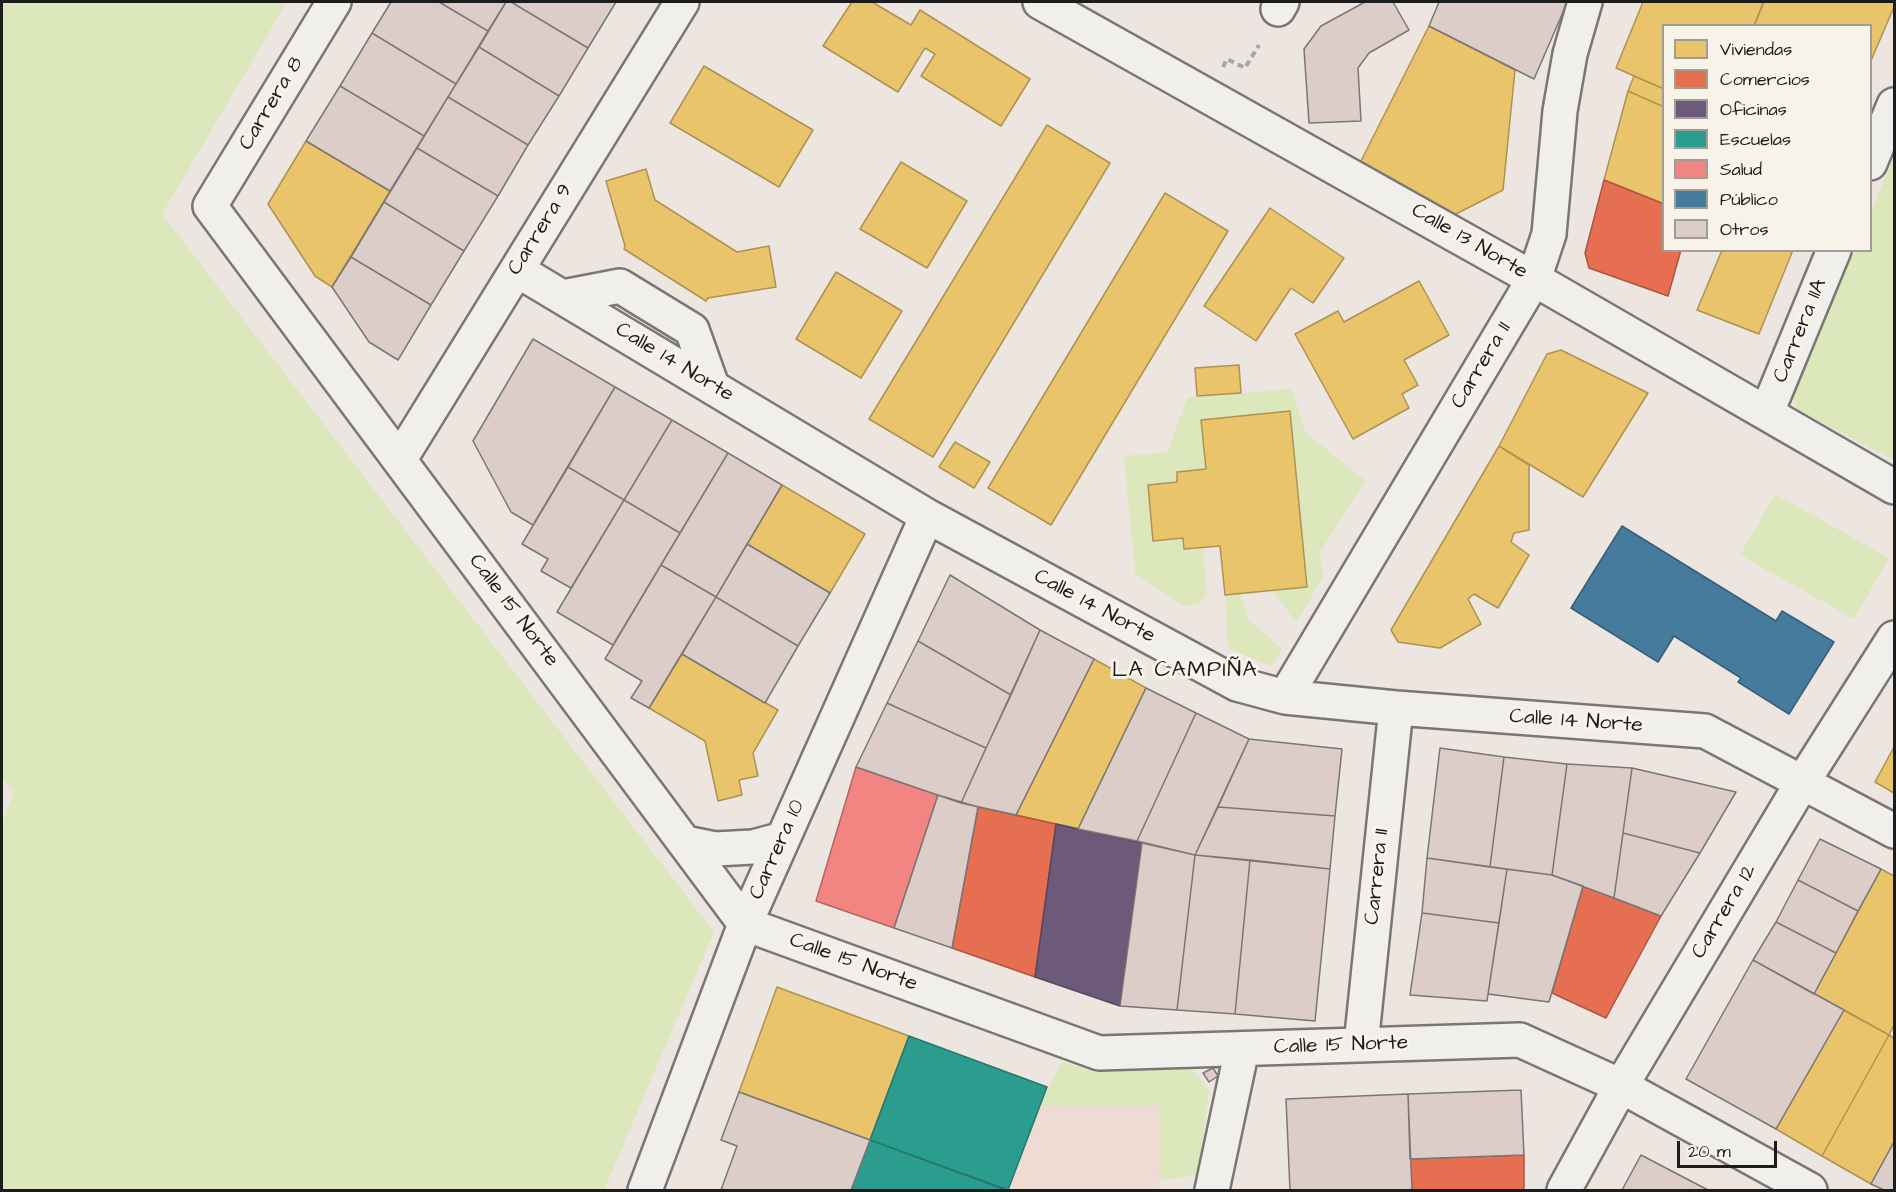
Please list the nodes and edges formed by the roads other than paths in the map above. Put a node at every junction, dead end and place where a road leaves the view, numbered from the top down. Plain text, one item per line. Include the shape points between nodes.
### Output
1 (334, 2) edge
2 (682, 2) edge
3 (1040, 2) edge
4 (1585, 2) edge
5 (1894, 105) edge
6 (1872, 158) edge
7 (210, 206) joint
8 (1833, 252) edge
9 (517, 270) junction
10 (1534, 279) junction
11 (1767, 412) junction
12 (400, 459) junction
13 (1894, 487) edge
14 (927, 516) junction
15 (1894, 638) edge
16 (1284, 697) junction
17 (1396, 708) junction
18 (1802, 783) junction
19 (1894, 831) edge
20 (783, 839) junction
21 (685, 843) junction
22 (745, 924) junction
23 (1361, 1046) junction
24 (1242, 1049) junction
25 (1621, 1086) junction
26 (645, 1191) edge
27 (1212, 1191) edge
28 (1564, 1191) edge
29 (1810, 1191) edge

1 - 7 street, Carrera 8
2 - 9 street, Carrera 9
3 - 10 street, Calle 13 Norte
4 - 10 street, Carrera 11 via 1560,111 1549,234
5 - 6 street
7 - 12 street, Calle 15 Norte
8 - 11 street, Carrera 11A
9 - 12 street, Carrera 9
9 - 14 street, Calle 14 Norte
10 - 11 street, Calle 13 Norte
10 - 16 street, Carrera 11
11 - 13 street, Calle 13 Norte
12 - 21 street, Calle 15 Norte
14 - 16 street, Calle 14 Norte via 1237,684
14 - 20 street, Carrera 10
15 - 18 street, Carrera 12
16 - 17 street, Calle 14 Norte
17 - 18 street, Calle 14 Norte via 1705,731
17 - 23 street, Carrera 11
18 - 19 street, Calle 14 Norte
18 - 25 street, Carrera 12
20 - 21 street via 753,847 715,849
20 - 22 street, Carrera 10
21 - 22 street, Calle 15 Norte
22 - 24 street, Calle 15 Norte via 1099,1053
22 - 26 street, Carrera 10
23 - 24 street, Calle 15 Norte
23 - 25 street, Calle 15 Norte via 1520,1040
24 - 27 street
25 - 28 street, Carrera 12
25 - 29 street, Calle 15 Norte

